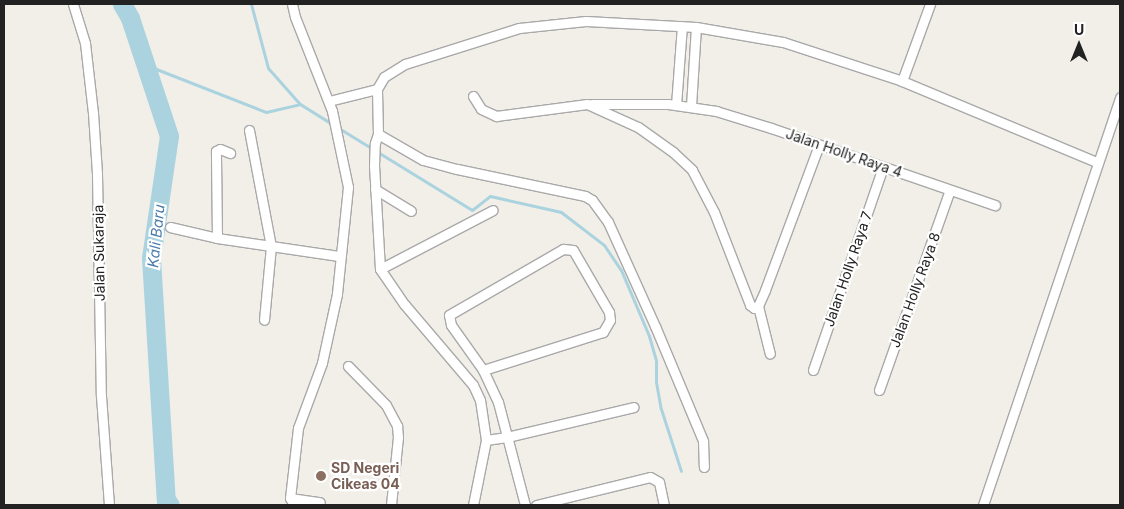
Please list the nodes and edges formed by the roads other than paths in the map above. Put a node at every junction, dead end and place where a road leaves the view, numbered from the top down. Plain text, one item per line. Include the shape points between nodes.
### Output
1 (73, 4) edge
2 (292, 4) edge
3 (930, 4) edge
4 (682, 26) junction
5 (696, 27) junction
6 (902, 81) junction
7 (378, 89) junction
8 (473, 96) dead end
9 (1120, 97) edge
10 (329, 101) junction
11 (587, 104) junction
12 (676, 105) junction
13 (690, 106) junction
14 (249, 130) dead end
15 (377, 139) junction
16 (820, 145) junction
17 (230, 153) dead end
18 (1097, 162) junction
19 (883, 167) junction
20 (375, 188) junction
21 (950, 190) junction
22 (996, 205) dead end
23 (493, 210) dead end
24 (410, 211) dead end
25 (170, 227) dead end
26 (218, 238) junction
27 (271, 246) junction
28 (339, 256) junction
29 (380, 269) junction
30 (758, 306) junction
31 (264, 320) dead end
32 (770, 354) dead end
33 (348, 366) dead end
34 (483, 370) junction
35 (813, 370) dead end
36 (879, 390) dead end
37 (634, 407) dead end
38 (507, 438) junction
39 (486, 440) junction
40 (704, 467) dead end
41 (292, 501) edge
42 (320, 502) dead end
43 (109, 505) edge
44 (391, 505) edge
45 (473, 505) edge
46 (525, 505) edge
47 (536, 505) edge
48 (664, 505) edge
49 (983, 505) edge

1 - 43 street, Jalan Sukaraja via 88,62 94,118 101,396
2 - 10 street
3 - 6 street
4 - 5 street
4 - 7 street via 586,21 519,28 405,64 384,77
4 - 12 street
5 - 6 street via 783,42
5 - 13 street
6 - 18 street
7 - 10 street
7 - 15 street
8 - 11 street, Jalan Holly Raya 4 via 481,110 496,116
9 - 18 street
10 - 28 street via 348,188
11 - 12 street, Jalan Holly Raya 4
11 - 30 street via 638,128 673,152 692,170 714,212 750,305
12 - 13 street, Jalan Holly Raya 4
13 - 16 street, Jalan Holly Raya 4 via 743,118
14 - 27 street
15 - 20 street
15 - 40 street via 423,160 457,170 592,200 608,222 655,326 702,441
16 - 19 street, Jalan Holly Raya 4
16 - 30 street
17 - 26 street via 220,149 216,151
18 - 49 street
19 - 21 street, Jalan Holly Raya 4
19 - 35 street, Jalan Holly Raya 7
20 - 24 street
20 - 29 street
21 - 22 street, Jalan Holly Raya 4
21 - 36 street, Jalan Holly Raya 8
23 - 29 street
25 - 26 street
26 - 27 street
27 - 28 street
27 - 31 street
28 - 41 street via 337,294 322,363 298,428
29 - 39 street via 404,304 473,385 480,400
30 - 32 street
33 - 44 street via 386,405 396,426 398,437
34 - 34 street via 602,332 610,320 609,312 573,250 563,249 449,315 451,325
34 - 38 street via 498,402
37 - 38 street
38 - 39 street
38 - 46 street
39 - 45 street
41 - 42 street
47 - 48 street via 650,477 659,482

